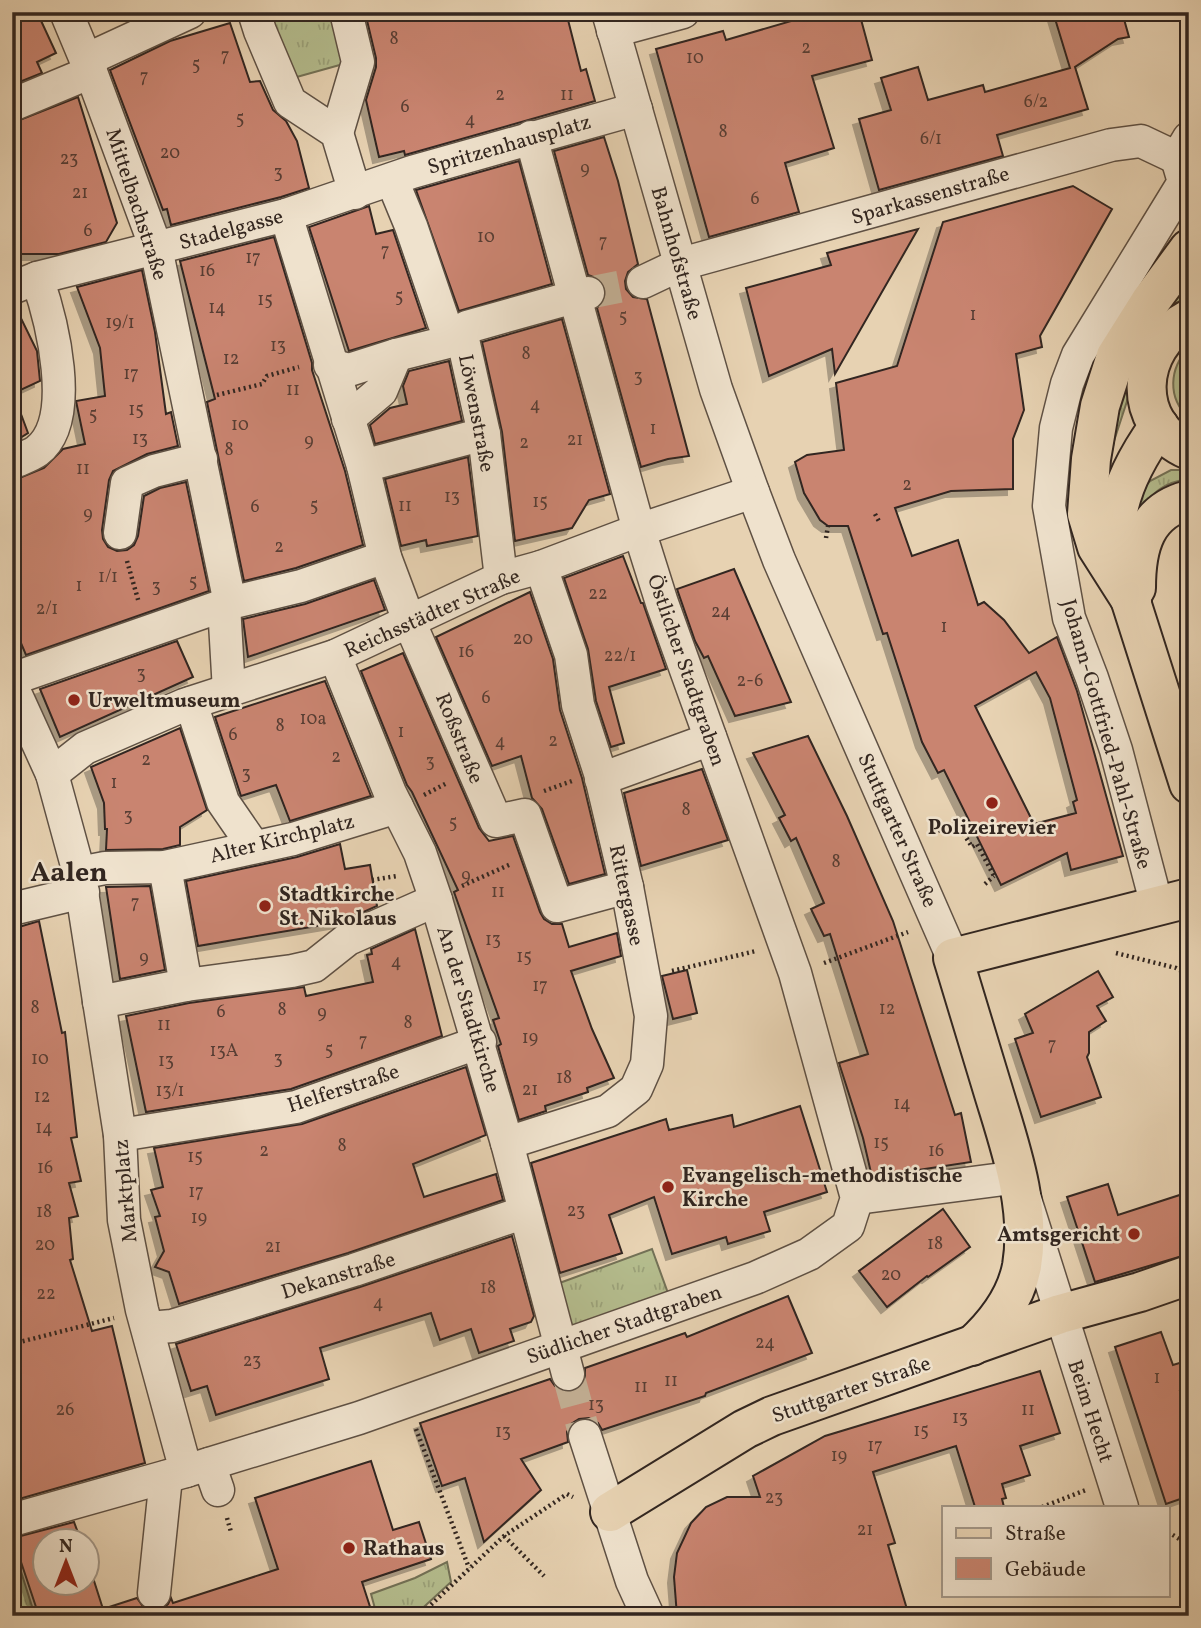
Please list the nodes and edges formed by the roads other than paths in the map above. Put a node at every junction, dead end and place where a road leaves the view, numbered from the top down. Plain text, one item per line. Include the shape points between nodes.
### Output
1 (66, 12) edge
2 (190, 12) edge
3 (254, 12) edge
4 (346, 12) edge
5 (683, 12) edge
6 (610, 22) edge
7 (89, 66) junction
8 (12, 105) edge
9 (636, 108) junction
10 (337, 133) junction
11 (531, 137) junction
12 (1183, 148) edge
13 (377, 185) junction
14 (286, 215) junction
15 (156, 248) junction
16 (1189, 249) edge
17 (681, 264) junction
18 (643, 282) tunnel mouth
19 (24, 283) edge
20 (581, 294) junction
21 (1189, 319) edge
22 (455, 334) junction
23 (396, 355) junction
24 (330, 362) junction
25 (348, 419) junction
26 (1159, 426) junction
27 (484, 434) junction
28 (1189, 450) edge
29 (201, 459) junction
30 (12, 463) edge
31 (363, 466) junction
32 (753, 492) junction
33 (1189, 500) edge
34 (639, 530) junction
35 (120, 533) road end
36 (384, 557) junction
37 (541, 567) junction
38 (501, 578) junction
39 (227, 604) junction
40 (1134, 610) junction
41 (409, 621) junction
42 (335, 656) junction
43 (12, 679) edge
44 (12, 686) edge
45 (229, 691) junction
46 (191, 703) junction
47 (710, 737) junction
48 (599, 771) junction
49 (52, 774) junction
50 (1189, 784) edge
51 (397, 807) junction
52 (254, 847) junction
53 (165, 867) junction
54 (81, 882) junction
55 (627, 887) junction
56 (435, 897) junction
57 (1173, 902) edge
58 (12, 909) edge
59 (953, 958) junction
60 (186, 985) junction
61 (99, 1002) junction
62 (480, 1042) junction
63 (120, 1135) junction
64 (508, 1143) junction
65 (1018, 1177) junction
66 (857, 1198) junction
67 (525, 1212) junction
68 (1189, 1275) edge
69 (1060, 1314) junction
70 (145, 1319) junction
71 (972, 1346) junction
72 (564, 1360) junction
73 (585, 1436) tunnel mouth
74 (195, 1476) junction
75 (1118, 1493) edge
76 (610, 1512) junction
77 (12, 1520) edge
78 (154, 1592) dead end
79 (648, 1616) edge

1 - 7 street, Mittelbachstraße
2 - 7 street
3 - 10 street via 290,102
4 - 10 street via 362,60
5 - 6 street
6 - 9 street, Bahnhofstraße
7 - 8 street
7 - 15 street, Mittelbachstraße
9 - 11 street, Spritzenhausplatz
9 - 17 street, Bahnhofstraße
10 - 13 street
11 - 13 street, Spritzenhausplatz
11 - 20 street, Östlicher Stadtgraben
12 - 17 street, Sparkassenstraße via 1141,141 1111,145
12 - 57 street, Johann-Gottfried-Pahl-Straße via 1184,182 1078,355 1067,384 1056,428 1049,506 1069,618
13 - 14 street, Stadelgasse
13 - 22 street, Löwenstraße via 411,226 444,323
14 - 15 street, Stadelgasse
14 - 24 street, Roßstraße
15 - 19 street, Stadelgasse
15 - 29 street, Mittelbachstraße
16 - 40 main road via 1116,356 1100,406 1091,459 1087,514 1097,547
17 - 18 street
17 - 32 street, Bahnhofstraße via 716,389
19 - 30 street, Stadelgasse via 42,292 60,393 50,433 38,450
20 - 22 street
20 - 34 street, Östlicher Stadtgraben
21 - 26 main road via 1163,338 1147,372 1146,391
22 - 23 street via 444,343
22 - 27 street, Löwenstraße via 464,344
23 - 24 street via 349,370
23 - 25 street via 381,391
24 - 25 street, Roßstraße
25 - 31 street, Roßstraße
26 - 28 main road
26 - 40 main road via 1125,485 1116,526 1118,561
27 - 31 street
27 - 38 street, Löwenstraße
29 - 35 street via 127,483
29 - 39 street, Mittelbachstraße
31 - 36 street, Roßstraße
32 - 34 street, Reichsstädter Straße
32 - 59 street, Stuttgarter Straße
33 - 40 main road via 1163,510 1146,531
34 - 37 street, Reichsstädter Straße
34 - 47 street, Östlicher Stadtgraben
36 - 39 street via 301,586
36 - 41 street, Roßstraße
37 - 38 street, Reichsstädter Straße
37 - 48 street, Rittergasse via 571,655 578,705
38 - 41 street, Reichsstädter Straße
39 - 43 street
39 - 45 street
40 - 50 main road
41 - 42 street, Reichsstädter Straße
41 - 55 street, Roßstraße via 496,821 525,815 556,906
42 - 45 street, Reichsstädter Straße
42 - 51 street, An der Stadtkirche
44 - 49 street, Marktplatz
45 - 46 street, Reichsstädter Straße
46 - 49 street, Reichsstädter Straße via 85,748
46 - 52 street via 223,802
47 - 48 street
47 - 66 street, Östlicher Stadtgraben via 795,973
48 - 55 street, Rittergasse
49 - 54 street, Marktplatz
51 - 52 street, Alter Kirchplatz
51 - 56 street, An der Stadtkirche
52 - 53 street, Alter Kirchplatz
53 - 54 street, Alter Kirchplatz via 105,868
53 - 60 street
54 - 58 street, Alter Kirchplatz
54 - 61 street, Marktplatz
55 - 64 street, Rittergasse via 651,1016 648,1064 636,1089 608,1111
56 - 60 street via 348,939 314,966
56 - 62 street, An der Stadtkirche
57 - 59 main road, Johann-Gottfried-Pahl-Straße
59 - 65 main road, Stuttgarter Straße
60 - 61 street
61 - 63 street, Marktplatz
62 - 63 street, Helferstraße via 296,1107
62 - 64 street, An der Stadtkirche
63 - 70 street, Marktplatz via 124,1220
64 - 67 street, An der Stadtkirche
65 - 66 street
65 - 69 street, Stuttgarter Straße
65 - 71 main road, Stuttgarter Straße via 1024,1243 1021,1268 1002,1314
66 - 72 street, Südlicher Stadtgraben via 848,1226 809,1254
67 - 70 street, Dekanstraße via 172,1326
67 - 72 street, An der Stadtkirche
68 - 69 main road
69 - 71 main road
69 - 75 street, Beim Hecht
70 - 74 street, Marktplatz
71 - 76 main road, Stuttgarter Straße via 772,1416
72 - 74 street, Südlicher Stadtgraben via 406,1402 284,1441
73 - 76 street
74 - 77 street, Südlicher Stadtgraben
74 - 78 street, Marktplatz
76 - 79 street

